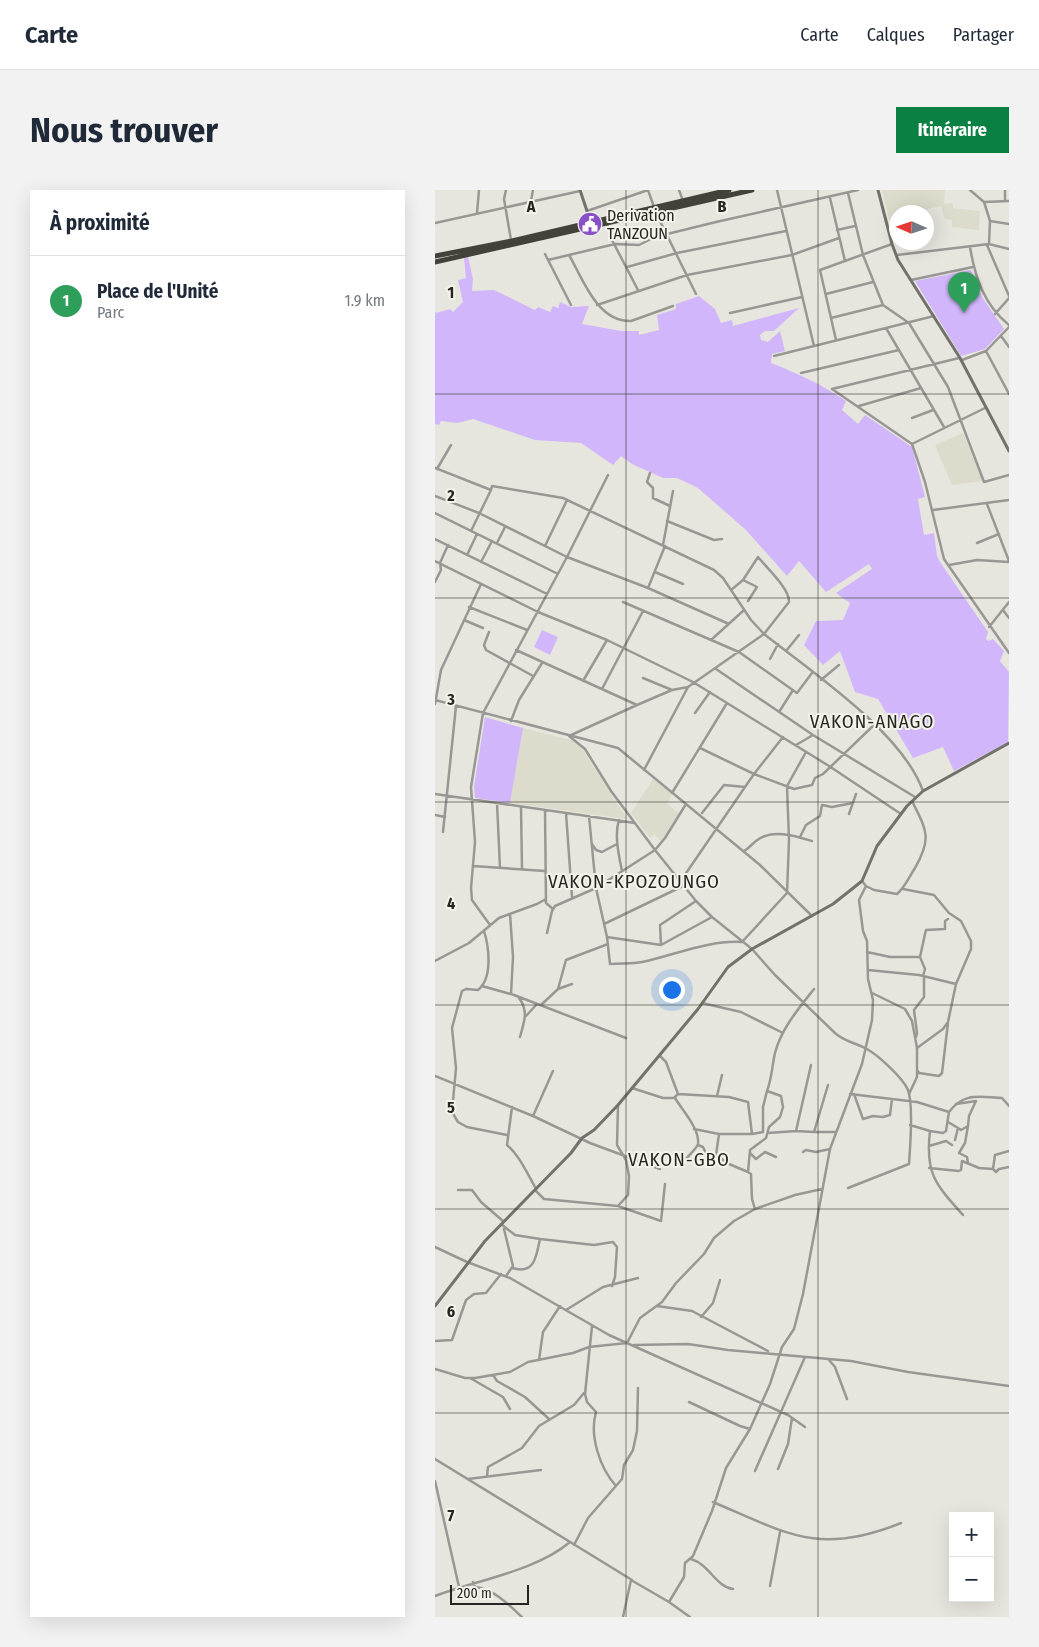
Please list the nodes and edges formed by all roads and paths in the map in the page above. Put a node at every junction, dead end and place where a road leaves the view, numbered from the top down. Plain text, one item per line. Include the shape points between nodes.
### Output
1 (479, 190) edge
2 (506, 190) edge
3 (533, 190) edge
4 (648, 190) edge
5 (679, 190) edge
6 (729, 190) edge
7 (752, 190) edge
8 (777, 190) edge
9 (858, 190) edge
10 (878, 190) edge
11 (970, 190) edge
12 (1005, 190) edge
13 (580, 191) edge
14 (709, 192) edge
15 (848, 193) junction
16 (830, 198) junction
17 (1005, 200) junction
18 (1009, 200) edge
19 (683, 201) junction
20 (531, 202) junction
21 (983, 202) junction
22 (505, 207) junction
23 (781, 208) junction
24 (654, 209) junction
25 (587, 211) junction
26 (477, 213) junction
27 (990, 221) junction
28 (435, 223) edge
29 (607, 223) junction
30 (591, 224) junction
31 (1009, 224) edge
32 (855, 226) junction
33 (837, 230) junction
34 (787, 231) junction
35 (665, 235) junction
36 (889, 236) edge
37 (839, 238) junction
38 (511, 241) junction
39 (615, 244) junction
40 (988, 244) junction
41 (889, 245) edge
42 (970, 247) junction
43 (1009, 249) edge
44 (893, 250) edge
45 (677, 253) junction
46 (545, 254) dead end
47 (569, 255) junction
48 (792, 255) junction
49 (863, 255) junction
50 (895, 255) junction
51 (435, 256) edge
52 (548, 260) junction
53 (845, 261) junction
54 (435, 262) edge
55 (627, 267) junction
56 (973, 267) junction
57 (687, 275) junction
58 (911, 280) junction
59 (873, 282) junction
60 (638, 290) junction
61 (696, 294) dead end
62 (826, 294) junction
63 (802, 297) junction
64 (1009, 297) edge
65 (571, 305) dead end
66 (597, 305) junction
67 (673, 306) dead end
68 (883, 306) junction
69 (730, 314) dead end
70 (995, 314) junction
71 (934, 316) junction
72 (831, 318) junction
73 (909, 323) junction
74 (1009, 326) edge
75 (886, 328) junction
76 (1001, 336) junction
77 (837, 340) junction
78 (813, 346) junction
79 (1009, 346) edge
80 (899, 350) junction
81 (986, 351) junction
82 (774, 356) dead end
83 (961, 359) junction
84 (934, 364) junction
85 (911, 371) junction
86 (801, 373) dead end
87 (921, 388) junction
88 (1009, 394) edge
89 (859, 406) junction
90 (985, 408) junction
91 (933, 410) junction
92 (912, 418) dead end
93 (961, 420) junction
94 (944, 428) junction
95 (912, 444) junction
96 (451, 446) dead end
97 (1009, 451) edge
98 (436, 469) edge
99 (650, 473) dead end
100 (608, 475) dead end
101 (1009, 475) edge
102 (491, 490) junction
103 (673, 491) dead end
104 (435, 496) edge
105 (567, 500) junction
106 (1009, 500) edge
107 (987, 504) junction
108 (670, 506) junction
109 (590, 510) junction
110 (933, 510) junction
111 (435, 513) edge
112 (479, 513) junction
113 (667, 521) junction
114 (506, 526) junction
115 (471, 531) junction
116 (477, 534) junction
117 (999, 534) junction
118 (435, 539) edge
119 (722, 539) dead end
120 (492, 541) junction
121 (977, 543) dead end
122 (497, 544) junction
123 (664, 545) junction
124 (448, 546) junction
125 (545, 546) junction
126 (467, 555) junction
127 (567, 557) junction
128 (435, 560) edge
129 (1009, 561) edge
130 (481, 562) junction
131 (439, 563) junction
132 (949, 565) junction
133 (655, 572) junction
134 (558, 574) junction
135 (743, 580) junction
136 (435, 582) edge
137 (481, 584) junction
138 (683, 584) dead end
139 (648, 588) junction
140 (731, 590) junction
141 (547, 594) junction
142 (748, 601) dead end
143 (623, 602) dead end
144 (1009, 602) edge
145 (469, 607) junction
146 (1003, 610) junction
147 (643, 611) junction
148 (744, 611) junction
149 (538, 612) junction
150 (1009, 618) edge
151 (464, 620) junction
152 (729, 624) junction
153 (989, 627) junction
154 (483, 628) dead end
155 (527, 630) junction
156 (489, 632) dead end
157 (764, 634) junction
158 (799, 635) dead end
159 (607, 640) junction
160 (711, 640) junction
161 (778, 644) junction
162 (624, 648) junction
163 (516, 650) junction
164 (786, 651) junction
165 (739, 652) junction
166 (1009, 654) edge
167 (770, 659) dead end
168 (509, 662) junction
169 (542, 662) junction
170 (839, 665) dead end
171 (716, 669) junction
172 (812, 673) junction
173 (533, 676) junction
174 (643, 678) dead end
175 (821, 680) junction
176 (583, 681) junction
177 (693, 682) junction
178 (688, 687) junction
179 (602, 689) junction
180 (672, 690) junction
181 (793, 690) junction
182 (710, 692) junction
183 (435, 701) edge
184 (727, 703) junction
185 (637, 705) junction
186 (456, 706) junction
187 (695, 712) dead end
188 (779, 712) junction
189 (483, 713) junction
190 (511, 721) junction
191 (874, 725) junction
192 (813, 735) junction
193 (569, 736) junction
194 (783, 737) junction
195 (1009, 743) edge
196 (796, 745) junction
197 (700, 748) junction
198 (806, 752) junction
199 (844, 753) junction
200 (829, 766) junction
201 (644, 770) junction
202 (754, 774) junction
203 (745, 787) junction
204 (787, 787) junction
205 (923, 791) junction
206 (672, 793) junction
207 (435, 794) edge
208 (856, 794) dead end
209 (448, 796) junction
210 (915, 797) junction
211 (471, 800) junction
212 (911, 801) junction
213 (497, 803) junction
214 (853, 803) junction
215 (686, 804) junction
216 (521, 807) junction
217 (545, 810) junction
218 (566, 813) junction
219 (702, 813) dead end
220 (849, 814) dead end
221 (901, 814) junction
222 (435, 815) edge
223 (589, 816) junction
224 (445, 817) junction
225 (619, 820) junction
226 (635, 823) junction
227 (716, 827) junction
228 (443, 832) dead end
229 (789, 833) junction
230 (800, 837) junction
231 (812, 841) dead end
232 (591, 844) junction
233 (617, 844) junction
234 (655, 850) junction
235 (744, 851) junction
236 (473, 866) junction
237 (500, 868) junction
238 (522, 869) junction
239 (545, 871) junction
240 (622, 871) junction
241 (862, 881) junction
242 (680, 882) junction
243 (683, 886) junction
244 (866, 886) junction
245 (596, 888) junction
246 (903, 889) junction
247 (787, 891) junction
248 (572, 897) junction
249 (546, 899) junction
250 (696, 901) junction
251 (553, 909) junction
252 (510, 914) junction
253 (812, 916) junction
254 (712, 917) junction
255 (949, 919) dead end
256 (604, 924) junction
257 (490, 925) junction
258 (484, 931) junction
259 (547, 933) dead end
260 (607, 937) junction
261 (742, 942) junction
262 (608, 944) junction
263 (661, 945) junction
264 (752, 949) junction
265 (867, 952) junction
266 (920, 957) junction
267 (435, 961) edge
268 (868, 970) junction
269 (924, 977) junction
270 (572, 984) dead end
271 (956, 984) junction
272 (482, 986) junction
273 (558, 989) junction
274 (814, 989) dead end
275 (872, 993) junction
276 (511, 994) junction
277 (518, 996) junction
278 (804, 1002) junction
279 (702, 1003) junction
280 (537, 1004) junction
281 (541, 1006) junction
282 (525, 1017) junction
283 (948, 1022) junction
284 (783, 1033) junction
285 (520, 1038) dead end
286 (626, 1038) dead end
287 (915, 1038) junction
288 (867, 1048) junction
289 (917, 1048) junction
290 (659, 1054) junction
291 (811, 1065) dead end
292 (916, 1069) junction
293 (553, 1071) dead end
294 (723, 1075) dead end
295 (435, 1076) edge
296 (453, 1084) junction
297 (828, 1085) dead end
298 (632, 1088) junction
299 (767, 1091) junction
300 (678, 1094) junction
301 (852, 1094) junction
302 (717, 1096) junction
303 (909, 1096) junction
304 (980, 1097) junction
305 (675, 1098) junction
306 (892, 1099) junction
307 (909, 1101) junction
308 (976, 1102) junction
309 (955, 1104) junction
310 (618, 1105) junction
311 (1009, 1106) edge
312 (512, 1107) junction
313 (949, 1112) junction
314 (533, 1116) junction
315 (948, 1122) junction
316 (910, 1125) junction
317 (968, 1126) junction
318 (958, 1128) junction
319 (694, 1129) junction
320 (930, 1130) junction
321 (796, 1132) junction
322 (814, 1132) junction
323 (835, 1132) junction
324 (768, 1133) junction
325 (719, 1134) junction
326 (752, 1134) junction
327 (507, 1135) junction
328 (582, 1138) junction
329 (955, 1140) dead end
330 (698, 1145) junction
331 (952, 1145) dead end
332 (929, 1146) junction
333 (830, 1150) junction
334 (1009, 1151) edge
335 (749, 1152) junction
336 (803, 1152) dead end
337 (621, 1155) junction
338 (718, 1157) junction
339 (776, 1157) dead end
340 (686, 1159) dead end
341 (705, 1160) dead end
342 (719, 1161) dead end
343 (968, 1163) junction
344 (1009, 1167) edge
345 (929, 1168) junction
346 (660, 1169) dead end
347 (993, 1169) junction
348 (748, 1172) junction
349 (665, 1184) dead end
350 (535, 1188) junction
351 (848, 1188) dead end
352 (822, 1189) junction
353 (458, 1190) dead end
354 (618, 1206) junction
355 (755, 1210) junction
356 (963, 1214) dead end
357 (502, 1223) junction
358 (504, 1228) junction
359 (540, 1239) junction
360 (435, 1247) edge
361 (467, 1262) junction
362 (512, 1268) junction
363 (501, 1274) junction
364 (506, 1276) junction
365 (638, 1278) dead end
366 (720, 1280) dead end
367 (611, 1286) junction
368 (435, 1306) edge
369 (560, 1306) junction
370 (656, 1306) junction
371 (566, 1310) junction
372 (701, 1317) junction
373 (592, 1326) junction
374 (435, 1341) edge
375 (629, 1344) junction
376 (589, 1347) junction
377 (771, 1352) junction
378 (780, 1353) junction
379 (805, 1357) junction
380 (829, 1359) junction
381 (539, 1360) junction
382 (435, 1369) edge
383 (493, 1375) junction
384 (470, 1378) junction
385 (1009, 1386) edge
386 (638, 1388) dead end
387 (585, 1392) junction
388 (847, 1399) dead end
389 (689, 1402) dead end
390 (761, 1403) junction
391 (510, 1409) dead end
392 (779, 1411) junction
393 (793, 1418) junction
394 (549, 1419) junction
395 (805, 1427) dead end
396 (750, 1429) junction
397 (435, 1459) edge
398 (778, 1469) dead end
399 (541, 1470) dead end
400 (755, 1471) dead end
401 (487, 1476) junction
402 (466, 1479) junction
403 (435, 1481) edge
404 (616, 1486) junction
405 (713, 1502) junction
406 (901, 1523) dead end
407 (780, 1532) junction
408 (571, 1542) junction
409 (574, 1545) junction
410 (691, 1559) junction
411 (473, 1582) junction
412 (459, 1586) junction
413 (770, 1586) dead end
414 (733, 1589) dead end
415 (435, 1596) edge
416 (662, 1598) junction
417 (669, 1602) junction
418 (522, 1617) edge
419 (623, 1617) edge
420 (690, 1617) edge

1 - 26 street
2 - 22 street
3 - 20 street
4 - 24 street
4 - 25 street
5 - 19 street
6 - 14 highway
7 - 24 highway
8 - 23 street
9 - 15 street
10 - 36 main road
11 - 21 street
12 - 17 street
13 - 20 street
13 - 25 main road
14 - 19 highway
15 - 16 street
15 - 32 street
16 - 23 street
16 - 33 street
17 - 18 street
17 - 21 street
19 - 24 highway
20 - 22 street
21 - 27 street
22 - 26 street
22 - 38 street
23 - 34 street
23 - 35 street
24 - 29 highway
24 - 30 highway
24 - 35 street
25 - 30 main road
26 - 28 street
27 - 31 street
27 - 40 street
29 - 30 highway
29 - 39 street
30 - 38 highway
30 - 54 highway
32 - 33 street
32 - 49 street
33 - 37 street
34 - 45 street
34 - 48 street
35 - 39 street via 639,245
35 - 45 street
37 - 48 street
37 - 53 street
38 - 51 highway
39 - 47 street
39 - 55 street
40 - 42 street
40 - 43 street
40 - 64 street
41 - 49 street
42 - 50 street
42 - 56 street
44 - 50 main road
45 - 55 street
45 - 57 street
46 - 52 street
47 - 52 street
47 - 66 street
48 - 57 street
48 - 63 street
49 - 53 street
49 - 59 street
50 - 58 main road
52 - 65 street
53 - 62 street via 820,270
55 - 60 street
56 - 58 street
56 - 70 street
57 - 60 street
57 - 61 street
58 - 71 main road
59 - 62 street
59 - 68 street
60 - 66 street
62 - 72 street
63 - 69 street
63 - 78 street
64 - 70 street
66 - 67 street via 624,321
68 - 72 street
68 - 73 street
70 - 74 street
71 - 73 street
71 - 83 main road
72 - 77 street
73 - 75 street
73 - 84 street
74 - 76 street
75 - 77 street
75 - 80 street
76 - 79 street
76 - 81 street
77 - 78 street
78 - 82 street
80 - 85 street
80 - 86 street
81 - 83 street
81 - 88 street
83 - 84 street
83 - 90 main road
84 - 85 street
84 - 93 street via 948,387
85 - 87 street
85 - 89 street via 832,390
87 - 89 street
87 - 91 street
89 - 95 street
90 - 93 street
90 - 97 main road
91 - 92 street
91 - 94 street
93 - 94 street
93 - 101 street via 985,482
94 - 95 street
95 - 110 street
96 - 98 street
98 - 102 street
99 - 108 street via 647,482 653,488 653,498
100 - 109 street
102 - 105 street via 492,486
102 - 112 street
103 - 108 street
104 - 112 street
105 - 109 street
105 - 125 street
106 - 107 street
107 - 110 street
107 - 117 street
108 - 113 street
109 - 123 street
109 - 127 street
110 - 132 street via 941,550
111 - 115 street
112 - 114 street
112 - 115 street
113 - 119 street via 714,540
113 - 123 street
114 - 122 street
114 - 125 street
115 - 116 street
116 - 120 street
116 - 126 street
117 - 121 street
117 - 129 street
118 - 124 street
120 - 122 street
120 - 130 street
122 - 134 street
123 - 133 street
123 - 140 street via 714,570
124 - 126 street
124 - 131 street
125 - 127 street
126 - 130 street
127 - 134 street
127 - 139 street
128 - 131 street
129 - 132 street via 977,560
130 - 141 street
131 - 136 street via 441,570
131 - 137 street
132 - 153 street
133 - 138 street
133 - 139 street
134 - 141 street
135 - 140 street
135 - 142 street via 757,587
135 - 157 street via 757,557 789,598 787,607
137 - 145 street
137 - 149 street
139 - 152 street
140 - 148 street
141 - 149 street
143 - 147 street
144 - 146 street
145 - 151 street
145 - 155 street
146 - 150 street
146 - 153 street
147 - 160 street
147 - 162 street
148 - 152 street
148 - 157 street
149 - 155 street
149 - 159 street
151 - 154 street
151 - 183 street via 441,670
152 - 160 street
153 - 166 street
155 - 163 street
156 - 168 street via 484,647
157 - 161 street
157 - 165 street
158 - 164 street
159 - 162 street
159 - 176 street
160 - 165 street
161 - 164 street
161 - 167 street
162 - 177 street
162 - 179 street
163 - 168 street
163 - 169 street
164 - 172 street
165 - 171 street
165 - 181 street
168 - 173 street
168 - 189 street
169 - 173 street
169 - 176 street
170 - 175 street
171 - 177 street
171 - 188 street
172 - 175 street
172 - 181 street via 797,693
173 - 190 street
174 - 180 street
175 - 191 street via 857,706
176 - 179 street
177 - 178 street
177 - 182 street
178 - 180 street
178 - 201 street
179 - 185 street
180 - 185 street
181 - 188 street
182 - 184 street
182 - 187 street
183 - 186 street
184 - 194 street
184 - 197 street
185 - 193 street
186 - 189 street
186 - 209 street
188 - 192 street
189 - 190 street
189 - 211 street
190 - 193 street
191 - 199 street
191 - 205 street via 903,756
192 - 196 street
192 - 199 street
193 - 201 street via 615,747
193 - 226 street via 585,749
194 - 196 street
194 - 202 street
195 - 205 main road
196 - 198 street
197 - 202 street
197 - 206 street
198 - 200 street
198 - 204 street
199 - 200 street
199 - 210 street
200 - 204 street via 812,785 794,789
200 - 221 street
201 - 206 street
202 - 203 street
202 - 204 street
203 - 219 street via 724,785
203 - 227 street
204 - 229 street
205 - 210 main road
206 - 215 street
207 - 209 street
208 - 214 street
209 - 211 street
209 - 224 street
210 - 212 main road
211 - 213 street
211 - 236 street via 475,842
212 - 221 main road
212 - 246 street via 926,828 927,838 923,854
213 - 216 street
213 - 237 street
214 - 220 street
214 - 230 street via 822,806 820,816 807,825
215 - 227 street
215 - 234 street
216 - 217 street
216 - 238 street
217 - 218 street
217 - 239 street
218 - 223 street
218 - 248 street
221 - 241 main road via 873,854
222 - 224 street
223 - 225 street
223 - 232 street
224 - 228 street
225 - 226 street
225 - 233 street
226 - 234 street
227 - 235 street
227 - 242 street
229 - 230 street
229 - 235 street via 761,838
229 - 247 street
230 - 231 street
232 - 233 street via 602,852
232 - 245 street
233 - 240 street
234 - 240 street
234 - 242 street
235 - 247 street
236 - 237 street
236 - 257 street via 472,900
237 - 238 street
238 - 239 street
239 - 249 street
240 - 245 street
241 - 244 street
241 - 253 main road via 839,901
242 - 243 street
243 - 250 street
243 - 256 street
244 - 246 street via 895,894
244 - 265 street via 859,900
245 - 248 street
245 - 256 street
246 - 271 street via 933,895 968,932 971,949
247 - 253 street
247 - 261 street
248 - 251 street
249 - 251 street
249 - 252 street
250 - 254 street
250 - 263 street via 660,925
251 - 259 street
252 - 257 street
252 - 276 street
253 - 264 main road
254 - 261 street
254 - 263 street
255 - 266 street via 945,921 945,929 926,930
256 - 260 street
257 - 258 street
258 - 267 street via 460,949
258 - 272 street via 488,961
260 - 262 street
260 - 263 street
261 - 262 street via 694,948 641,962 610,964
261 - 264 street
262 - 273 street via 566,960
264 - 278 street
264 - 279 main road via 723,971
265 - 266 street via 890,957
265 - 268 street
266 - 269 street
268 - 269 street
268 - 275 street
269 - 271 street
269 - 287 street via 925,997 914,1010
270 - 273 street
271 - 283 street
272 - 276 street
272 - 296 street via 462,992 453,1021 456,1068
273 - 281 street
274 - 278 street
275 - 287 street via 905,1009 912,1021
275 - 288 street
276 - 277 street
277 - 280 street
277 - 282 street via 525,1007
278 - 284 street
278 - 288 street via 846,1042
279 - 284 street via 741,1012
279 - 290 main road
280 - 281 street
280 - 282 street
281 - 286 street
282 - 285 street
283 - 289 street via 939,1033
283 - 292 street via 942,1073 939,1076 919,1073
284 - 299 street
287 - 289 street
288 - 301 street
288 - 303 street via 895,1073
289 - 292 street
290 - 298 main road
290 - 300 street via 666,1062
291 - 321 street
292 - 303 street via 917,1077
293 - 314 street
294 - 302 street
295 - 296 street
296 - 312 street
296 - 327 street via 451,1109 458,1122 477,1130
297 - 322 street
298 - 305 street via 663,1098
298 - 310 main road
299 - 324 street via 781,1096 783,1107
299 - 326 street via 763,1132
300 - 302 street
300 - 305 street
301 - 306 street
301 - 306 street via 863,1120 890,1115
301 - 323 street
302 - 326 street via 749,1102
303 - 307 street
304 - 308 street
304 - 309 street via 965,1097
304 - 311 street via 1002,1098
305 - 319 street
306 - 307 street
307 - 313 street
307 - 316 street
308 - 309 street
308 - 317 street
309 - 313 street
310 - 328 main road
310 - 337 street via 617,1145 623,1153
312 - 314 street
312 - 327 street
313 - 315 street
314 - 328 street
315 - 318 street
315 - 320 street via 943,1133
316 - 320 street
316 - 351 street via 909,1164
317 - 318 street via 961,1130
317 - 343 street via 965,1143 959,1152 967,1157
318 - 329 street
319 - 325 street
319 - 330 street
320 - 332 street
321 - 322 street
321 - 324 street
322 - 323 street
323 - 333 street
324 - 335 street
325 - 326 street
325 - 338 street
327 - 350 street via 507,1145 517,1154
328 - 337 street
328 - 350 main road
330 - 340 street
330 - 341 street via 706,1152
331 - 332 street via 946,1141
332 - 345 street
333 - 336 street
333 - 352 street
334 - 347 street via 995,1155
335 - 339 street via 756,1159 765,1152
335 - 348 street
337 - 346 street
337 - 354 street via 627,1166 628,1195
338 - 342 street
338 - 348 street
343 - 345 street via 963,1161 959,1171
343 - 347 street
344 - 347 street via 996,1172
345 - 356 street via 947,1197
348 - 355 street via 751,1174
349 - 354 street via 661,1221
350 - 354 street via 544,1199
350 - 357 main road
352 - 355 street
352 - 378 street via 803,1294 793,1329
353 - 357 street via 472,1190
355 - 370 street via 730,1224 714,1238 704,1254
357 - 358 street
357 - 361 main road
358 - 359 street via 515,1235
358 - 362 street
359 - 362 street via 528,1270
359 - 367 street via 616,1244 615,1277
360 - 361 street
361 - 363 street
361 - 368 main road
362 - 364 street
363 - 364 street
363 - 374 street via 486,1293 474,1294 466,1300 452,1340
364 - 369 street
365 - 367 street
366 - 372 street via 713,1303
367 - 371 street
369 - 371 street
369 - 381 street via 543,1332
370 - 372 street via 687,1310
370 - 375 street via 640,1318
371 - 373 street
372 - 377 street
373 - 375 street
373 - 376 street
375 - 376 street
375 - 377 street via 682,1344
375 - 390 street
376 - 381 street
376 - 387 street
377 - 378 street
378 - 379 street
378 - 390 street
379 - 380 street
379 - 392 street
380 - 385 street
380 - 388 street
381 - 383 street
382 - 384 street
383 - 384 street
383 - 394 street
384 - 391 street via 503,1397
386 - 404 street via 633,1450
387 - 394 street via 574,1405
387 - 404 street via 587,1402 595,1410 593,1426 599,1456
389 - 396 street
390 - 392 street
390 - 396 street
392 - 393 street
392 - 400 street
393 - 395 street
393 - 398 street via 788,1444
394 - 401 street via 539,1426 522,1448 488,1467
396 - 405 street via 726,1468
397 - 402 street
399 - 401 street
401 - 402 street
402 - 408 street
403 - 412 street
404 - 409 street via 589,1518
405 - 407 street
405 - 410 street
406 - 407 street via 846,1540 812,1540
407 - 413 street
408 - 409 street
408 - 411 street via 527,1566
409 - 416 street
410 - 414 street via 709,1569 721,1584
410 - 417 street via 686,1561 684,1577
411 - 412 street
411 - 418 street via 475,1587 501,1598
412 - 415 street
416 - 417 street
416 - 419 street via 631,1580
417 - 420 street

